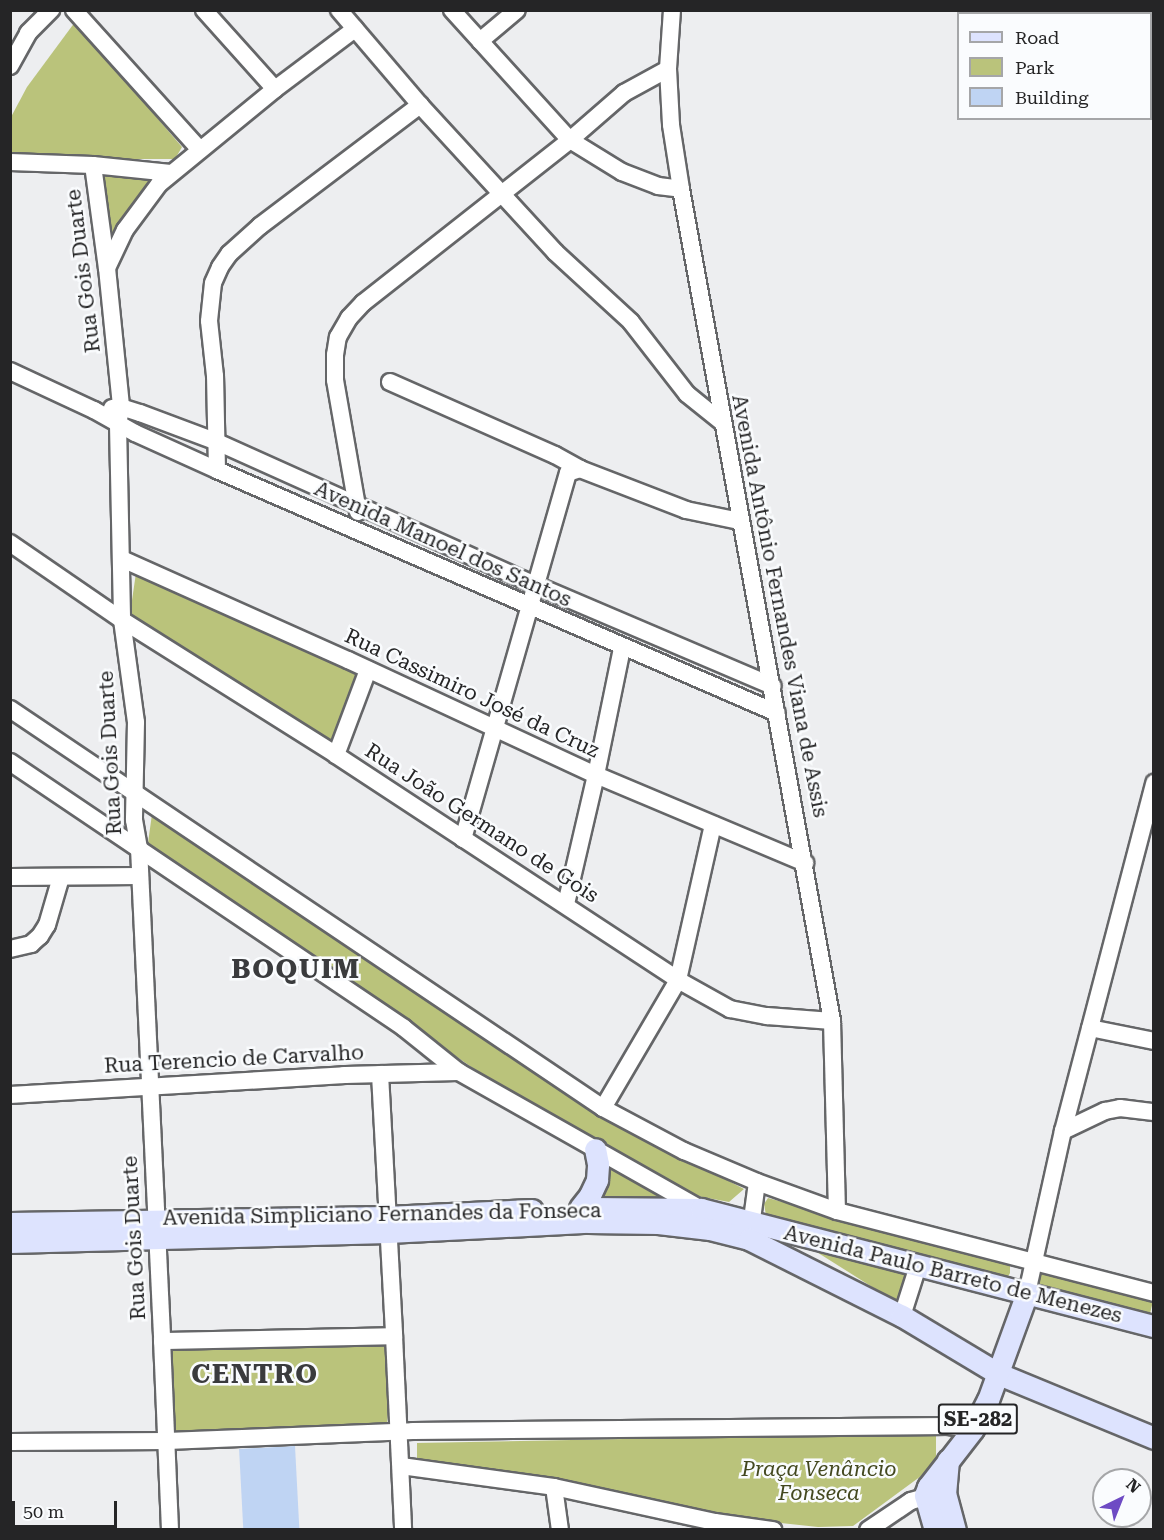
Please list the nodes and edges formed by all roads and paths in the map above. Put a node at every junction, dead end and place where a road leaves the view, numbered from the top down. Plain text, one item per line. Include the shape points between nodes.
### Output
1 (51, 10) edge
2 (74, 10) edge
3 (204, 10) edge
4 (339, 10) edge
5 (452, 10) edge
6 (517, 10) edge
7 (672, 10) edge
8 (355, 29) junction
9 (480, 41) junction
10 (10, 66) edge
11 (668, 69) junction
12 (274, 89) junction
13 (420, 105) junction
14 (570, 140) junction
15 (200, 150) junction
16 (10, 162) edge
17 (93, 165) junction
18 (171, 173) junction
19 (681, 189) junction
20 (501, 194) junction
21 (107, 268) junction
22 (10, 371) edge
23 (390, 382) dead end
24 (120, 407) junction
25 (94, 410) junction
26 (723, 423) junction
27 (118, 425) junction
28 (217, 442) junction
29 (580, 469) junction
30 (217, 470) junction
31 (358, 506) junction
32 (739, 521) junction
33 (359, 531) junction
34 (10, 543) edge
35 (122, 559) junction
36 (538, 586) junction
37 (532, 608) junction
38 (122, 620) junction
39 (622, 648) junction
40 (368, 670) junction
41 (773, 686) junction
42 (10, 709) edge
43 (777, 713) junction
44 (494, 728) junction
45 (336, 754) junction
46 (10, 762) edge
47 (596, 775) junction
48 (1154, 783) edge
49 (136, 793) junction
50 (713, 825) junction
51 (463, 840) junction
52 (139, 848) junction
53 (805, 863) junction
54 (140, 876) junction
55 (10, 877) edge
56 (61, 877) junction
57 (566, 904) junction
58 (10, 949) edge
59 (678, 980) junction
60 (832, 1021) junction
61 (1090, 1028) junction
62 (1154, 1041) edge
63 (459, 1072) junction
64 (380, 1074) junction
65 (149, 1085) junction
66 (10, 1095) edge
67 (603, 1108) junction
68 (1154, 1112) edge
69 (1063, 1131) junction
70 (595, 1149) junction
71 (757, 1182) junction
72 (580, 1208) junction
73 (701, 1209) junction
74 (837, 1211) junction
75 (10, 1223) edge
76 (387, 1224) junction
77 (157, 1229) junction
78 (750, 1230) junction
79 (10, 1242) edge
80 (1034, 1263) junction
81 (918, 1266) junction
82 (1027, 1293) junction
83 (1154, 1293) edge
84 (902, 1316) junction
85 (1154, 1326) edge
86 (394, 1336) junction
87 (162, 1341) junction
88 (999, 1374) junction
89 (973, 1428) junction
90 (397, 1432) junction
91 (1154, 1438) edge
92 (167, 1441) junction
93 (10, 1442) edge
94 (401, 1466) junction
95 (554, 1487) junction
96 (935, 1494) junction
97 (170, 1530) edge
98 (403, 1530) edge
99 (560, 1530) edge
100 (773, 1530) edge
101 (868, 1530) edge
102 (935, 1530) edge
103 (955, 1530) edge

1 - 10 street via 28,33
2 - 15 street
3 - 12 street
4 - 8 street
5 - 9 street
6 - 9 street
7 - 11 street, Avenida Antônio Fernandes Viana de Assis
8 - 12 street
8 - 13 street
9 - 14 street
11 - 14 street via 624,93
11 - 19 street, Avenida Antônio Fernandes Viana de Assis via 671,125
12 - 15 street
13 - 20 street
13 - 28 street via 260,226 220,267 213,283 209,321
14 - 19 street via 622,172 658,186
14 - 20 street
15 - 18 street
16 - 17 street
17 - 18 street
17 - 21 street, Rua Gois Duarte
18 - 21 street via 139,208
19 - 26 street, Avenida Antônio Fernandes Viana de Assis
20 - 26 street via 555,252 631,322 687,394
20 - 31 street via 363,303 338,337 334,355 339,410
21 - 24 street, Rua Gois Duarte
22 - 25 street, Avenida Manoel dos Santos
23 - 29 street
24 - 25 street, Avenida Manoel dos Santos
24 - 27 street, Rua Gois Duarte
24 - 28 street, Avenida Manoel dos Santos
25 - 27 street, Avenida Manoel dos Santos
26 - 32 street, Avenida Antônio Fernandes Viana de Assis
27 - 30 street, Avenida Manoel dos Santos
27 - 35 street, Rua Gois Duarte
28 - 30 street
28 - 31 street, Avenida Manoel dos Santos
29 - 32 street via 695,513
29 - 36 street via 565,478
30 - 33 street, Avenida Manoel dos Santos
31 - 33 street
31 - 36 street, Avenida Manoel dos Santos
32 - 41 street, Avenida Antônio Fernandes Viana de Assis
33 - 37 street, Avenida Manoel dos Santos
34 - 38 street, Rua João Germano de Gois
35 - 38 street, Rua Gois Duarte
35 - 40 street, Rua Cassimiro José da Cruz
36 - 37 street
36 - 41 street, Avenida Manoel dos Santos
37 - 39 street, Avenida Manoel dos Santos
37 - 44 street
38 - 45 street, Rua João Germano de Gois
38 - 49 street, Rua Gois Duarte via 136,722
39 - 43 street, Avenida Manoel dos Santos
39 - 47 street
40 - 44 street, Rua Cassimiro José da Cruz
40 - 45 street
41 - 43 street, Avenida Antônio Fernandes Viana de Assis
42 - 49 street
43 - 53 street, Avenida Antônio Fernandes Viana de Assis
44 - 47 street, Rua Cassimiro José da Cruz
44 - 51 street
45 - 51 street, Rua João Germano de Gois
46 - 52 street
47 - 50 street, Rua Cassimiro José da Cruz
47 - 57 street
48 - 61 street
49 - 52 street, Rua Gois Duarte via 134,820
49 - 67 street
50 - 53 street, Rua Cassimiro José da Cruz
50 - 59 street
51 - 57 street, Rua João Germano de Gois
52 - 54 street, Rua Gois Duarte
52 - 63 street via 404,1028
53 - 60 street, Avenida Antônio Fernandes Viana de Assis
54 - 56 street
54 - 65 street, Rua Gois Duarte
55 - 56 street
56 - 58 street via 40,936 31,944
57 - 59 street, Rua João Germano de Gois
59 - 60 street, Rua João Germano de Gois via 730,1010
59 - 67 street
60 - 74 street, Avenida Antônio Fernandes Viana de Assis
61 - 62 street
61 - 69 street
63 - 64 street, Rua Terencio de Carvalho
63 - 70 street
64 - 65 street, Rua Terencio de Carvalho
64 - 76 street
65 - 66 street, Rua Terencio de Carvalho
65 - 77 street, Rua Gois Duarte
67 - 71 street via 684,1151
68 - 69 street via 1120,1108 1105,1111
69 - 80 street
70 - 72 main road via 597,1180
70 - 73 street
71 - 74 street
71 - 78 street
72 - 73 main road, Avenida Simpliciano Fernandes da Fonseca
72 - 76 main road, Avenida Simpliciano Fernandes da Fonseca
73 - 78 main road, Avenida Simpliciano Fernandes da Fonseca
74 - 80 street
75 - 77 main road, Avenida Simpliciano Fernandes da Fonseca
76 - 77 main road, Avenida Simpliciano Fernandes da Fonseca
76 - 78 main road, Avenida Simpliciano Fernandes da Fonseca via 600,1222
76 - 86 street
77 - 79 main road, Avenida Simpliciano Fernandes da Fonseca
77 - 87 street, Rua Gois Duarte
78 - 81 main road, Avenida Paulo Barreto de Menezes
78 - 84 main road, Avenida Paulo Barreto de Menezes
80 - 82 street
80 - 83 street
81 - 82 main road, Avenida Paulo Barreto de Menezes
81 - 84 street
82 - 85 main road, Avenida Paulo Barreto de Menezes
82 - 88 main road
84 - 88 main road, Avenida Paulo Barreto de Menezes
86 - 87 street
86 - 90 street
87 - 92 street, Rua Gois Duarte
88 - 89 main road, SE-282
88 - 91 main road, Avenida Paulo Barreto de Menezes
89 - 90 street
89 - 96 main road, SE-282 via 948,1459
90 - 92 street
90 - 94 street
92 - 93 street
92 - 97 street, Rua Gois Duarte
94 - 95 street
94 - 98 street
95 - 99 street
95 - 100 street via 715,1522
96 - 101 street via 905,1504
96 - 102 main road, SE-282
96 - 103 main road, SE-282

